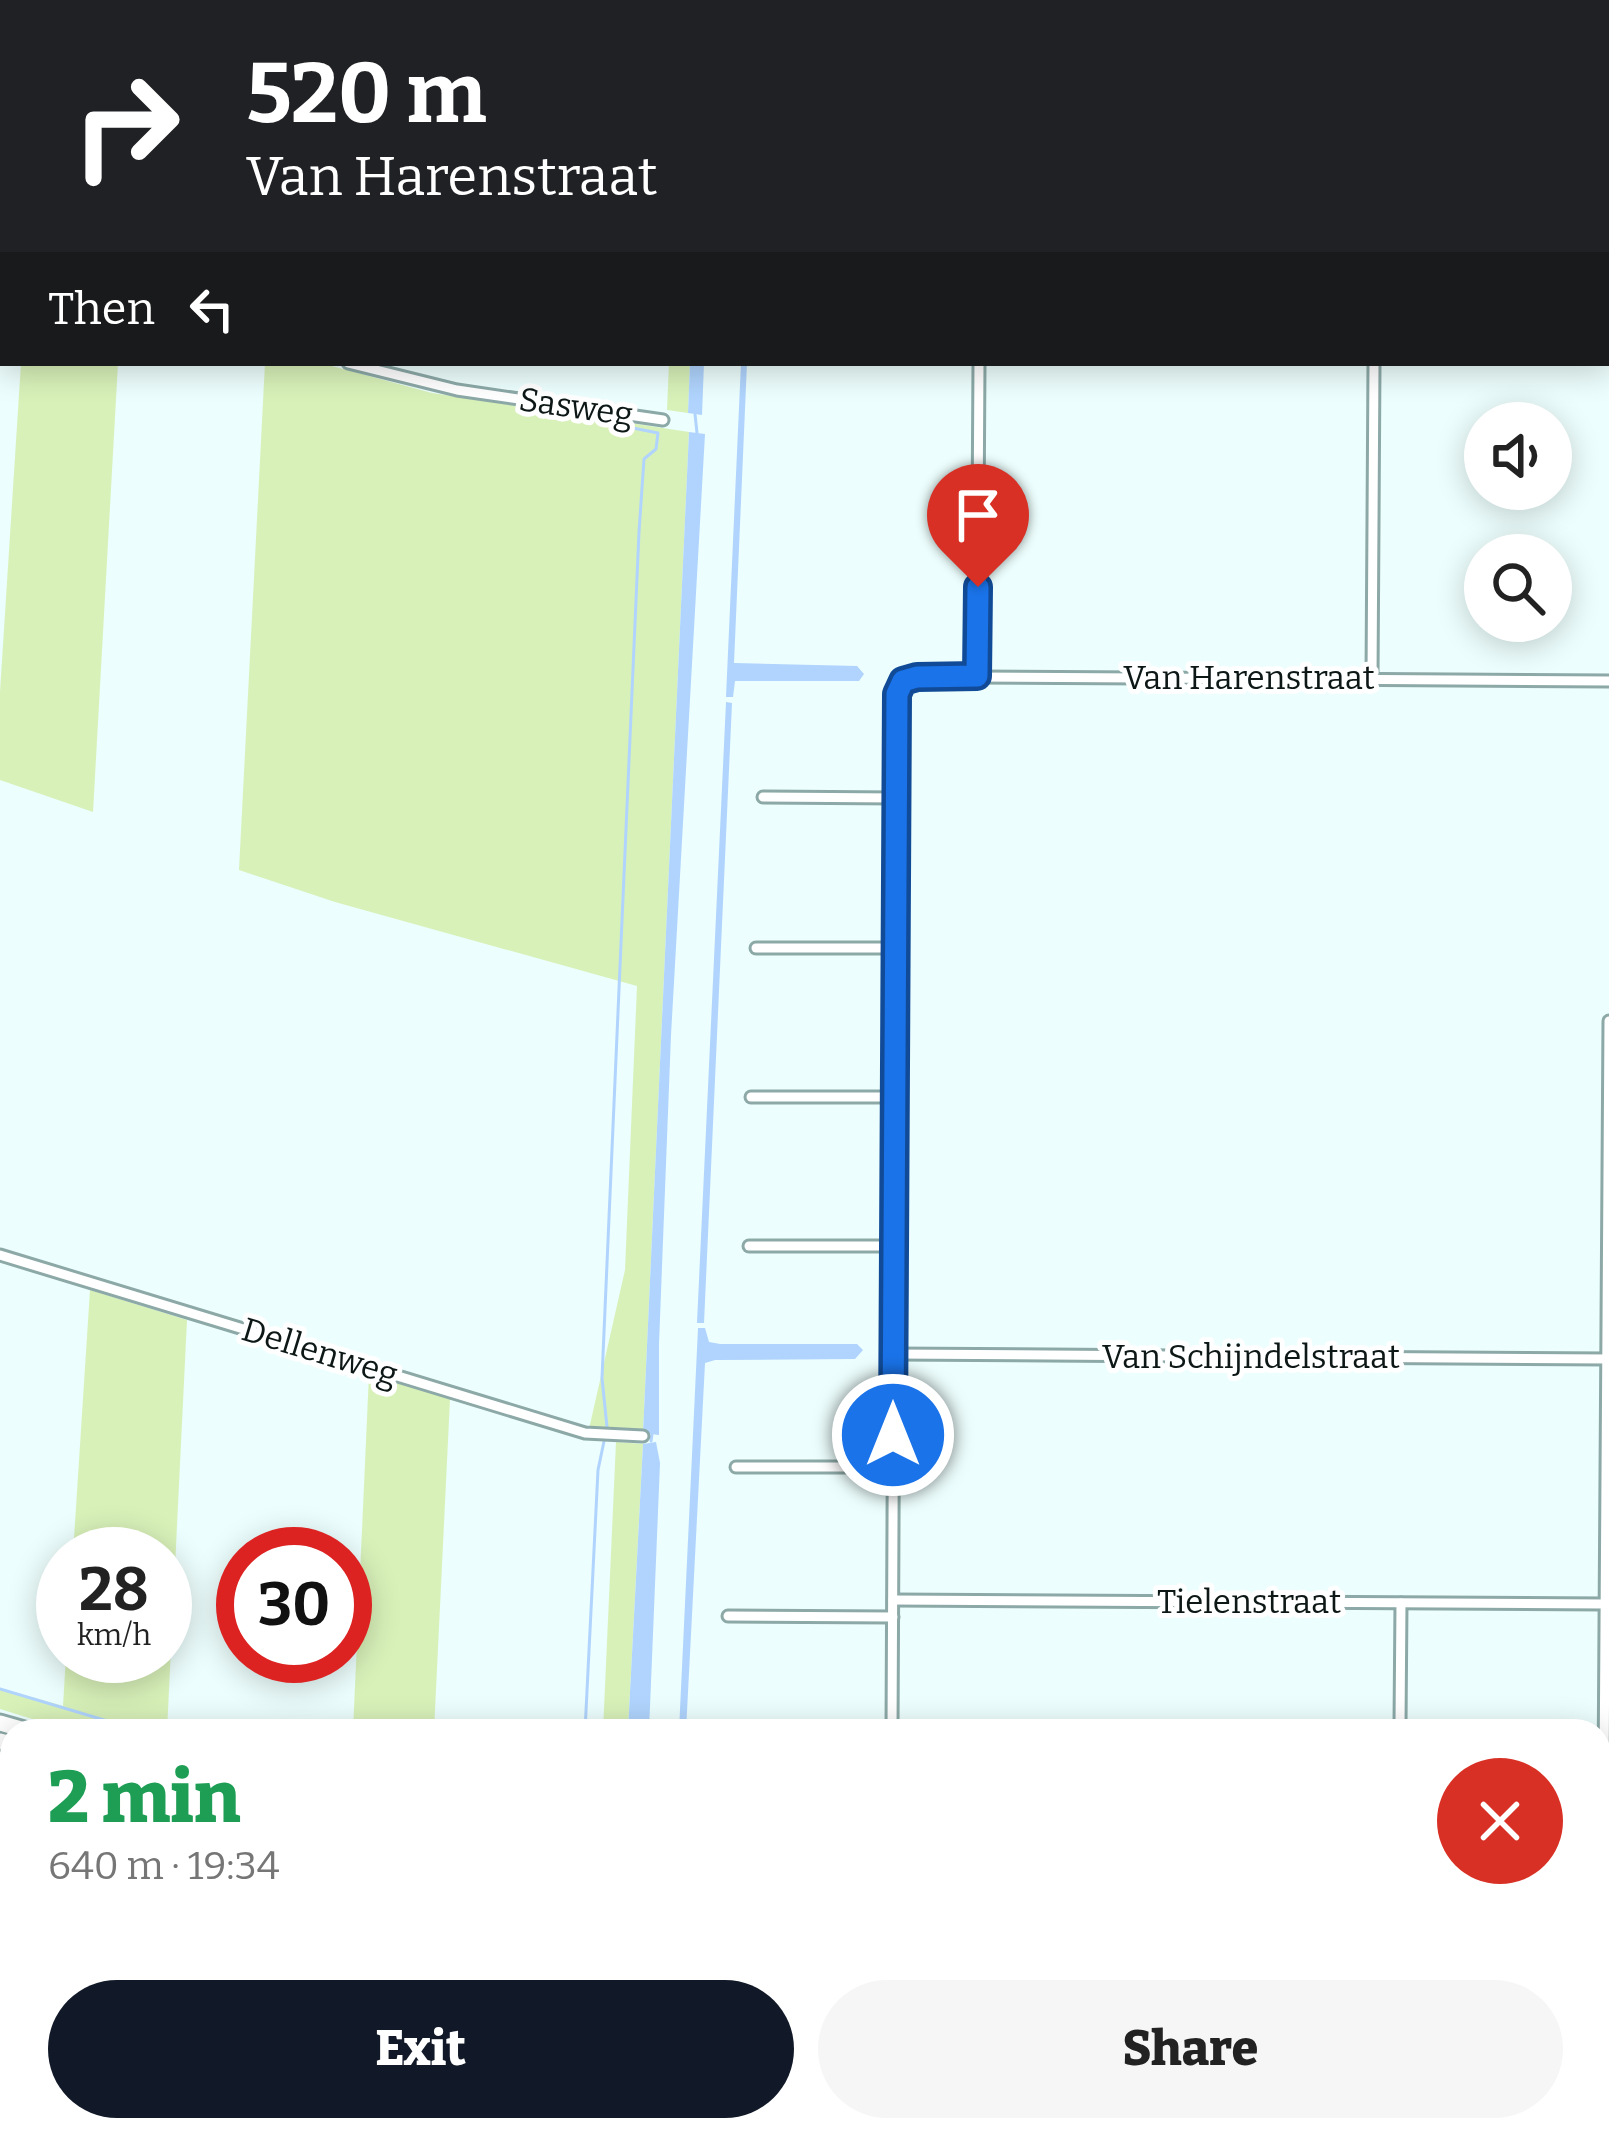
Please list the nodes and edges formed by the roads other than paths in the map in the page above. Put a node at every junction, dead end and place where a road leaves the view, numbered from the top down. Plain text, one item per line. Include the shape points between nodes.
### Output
1 (360, 366) edge
2 (979, 366) edge
3 (1374, 366) edge
4 (663, 420) dead end
5 (977, 676) junction
6 (1372, 679) junction
7 (1609, 681) edge
8 (763, 797) dead end
9 (897, 798) junction
10 (756, 948) dead end
11 (896, 948) junction
12 (1609, 1022) edge
13 (751, 1097) dead end
14 (895, 1097) junction
15 (749, 1246) dead end
16 (894, 1246) junction
17 (0, 1255) edge
18 (894, 1354) junction
19 (1608, 1359) edge
20 (643, 1436) dead end
21 (736, 1467) dead end
22 (893, 1467) junction
23 (893, 1600) junction
24 (1401, 1603) junction
25 (1606, 1604) junction
26 (728, 1616) dead end
27 (892, 1617) junction
28 (892, 1719) edge
29 (1400, 1719) edge
30 (1605, 1719) edge

1 - 4 street, Sasweg
2 - 5 street
3 - 6 street
5 - 6 street, Van Harenstraat
5 - 9 street, Van Harenstraat via 903,681
6 - 7 street, Van Harenstraat
8 - 9 street
9 - 11 street
10 - 11 street
11 - 14 street
12 - 19 street
13 - 14 street
14 - 16 street
15 - 16 street
16 - 18 street
17 - 20 street, Dellenweg via 558,1425
18 - 19 street, Van Schijndelstraat
18 - 22 street
19 - 25 street
21 - 22 street
22 - 23 street
23 - 24 street, Tielenstraat
23 - 27 street
24 - 25 street, Tielenstraat
24 - 29 street
25 - 30 street
26 - 27 street
27 - 28 street

